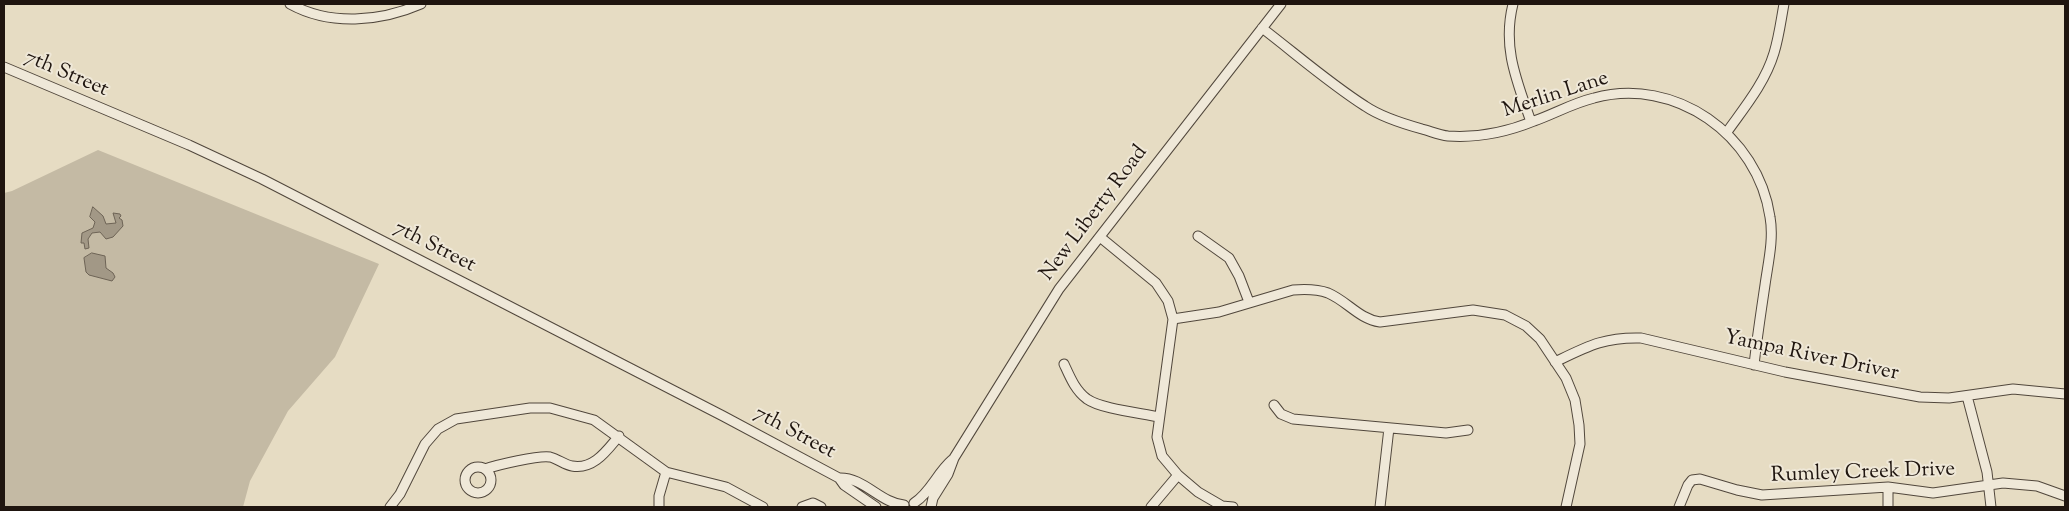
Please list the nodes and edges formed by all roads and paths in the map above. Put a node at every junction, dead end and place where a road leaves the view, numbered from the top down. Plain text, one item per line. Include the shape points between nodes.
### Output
1 (290, 4) edge
2 (421, 4) edge
3 (1281, 4) edge
4 (1512, 4) edge
5 (1784, 4) edge
6 (1262, 28) junction
7 (4, 67) edge
8 (1532, 122) junction
9 (1726, 132) junction
10 (1198, 236) dead end
11 (1100, 237) junction
12 (1249, 302) junction
13 (1173, 318) junction
14 (1555, 362) junction
15 (1064, 364) dead end
16 (1754, 365) junction
17 (2065, 394) edge
18 (1967, 396) junction
19 (1274, 405) dead end
20 (1159, 417) junction
21 (1389, 428) junction
22 (1468, 430) dead end
23 (619, 436) junction
24 (954, 458) junction
25 (485, 469) dead end
26 (666, 472) junction
27 (1178, 476) junction
28 (839, 478) junction
29 (1989, 484) junction
30 (1888, 487) junction
31 (2065, 496) edge
32 (906, 505) edge
33 (390, 507) edge
34 (659, 507) edge
35 (763, 507) edge
36 (802, 507) edge
37 (821, 507) edge
38 (876, 507) edge
39 (924, 507) edge
40 (931, 507) edge
41 (1151, 507) edge
42 (1233, 507) edge
43 (1380, 507) edge
44 (1566, 507) edge
45 (1679, 507) edge
46 (1888, 507) edge
47 (1991, 507) edge

1 - 2 street via 320,15 352,19 388,15
3 - 6 street, New Liberty Road
4 - 8 street via 1509,49
5 - 9 street via 1778,40 1768,70
6 - 8 street, Merlin Lane via 1367,107 1409,125 1447,136 1493,134
6 - 11 street, New Liberty Road
7 - 28 street, 7th Street via 224,160
8 - 9 street, Merlin Lane via 1594,98 1638,93 1686,105
9 - 16 street, Merlin Lane via 1754,167 1771,218 1770,249
10 - 12 street via 1229,258
11 - 13 street via 1156,283 1168,301
11 - 24 street, New Liberty Road via 1059,289
12 - 13 street via 1219,312
12 - 14 street via 1304,289 1330,294 1366,318 1380,322 1473,310 1505,315 1526,326 1540,339
13 - 20 street
14 - 16 street, Yampa River Driver via 1590,345 1619,337 1642,338
14 - 44 street via 1575,400 1579,425 1580,444
15 - 20 street via 1072,384 1088,400
16 - 18 street, Yampa River Driver via 1920,397
17 - 18 street, Yampa River Driver via 2013,389
18 - 29 street
19 - 21 street via 1281,414 1293,419
20 - 27 street via 1157,437 1162,456
21 - 22 street via 1446,433
21 - 43 street
23 - 25 street via 601,457 587,466 572,466 550,457
23 - 26 street
23 - 33 street via 594,420 550,408 456,419 438,429 425,444
24 - 32 street, New Liberty Road via 941,470 927,492
24 - 40 street, New Liberty Road
26 - 34 street
26 - 35 street via 726,488
27 - 41 street
27 - 42 street via 1222,506
28 - 32 street, 7th Street via 849,478 887,501
28 - 38 street, 7th Street via 844,486
29 - 30 street, Rumley Creek Drive via 1933,493
29 - 31 street, Rumley Creek Drive via 2021,483
29 - 47 street
30 - 45 street, Rumley Creek Drive via 1762,495 1706,479 1692,480
30 - 46 street
32 - 39 street, 7th Street
36 - 37 street via 813,503

